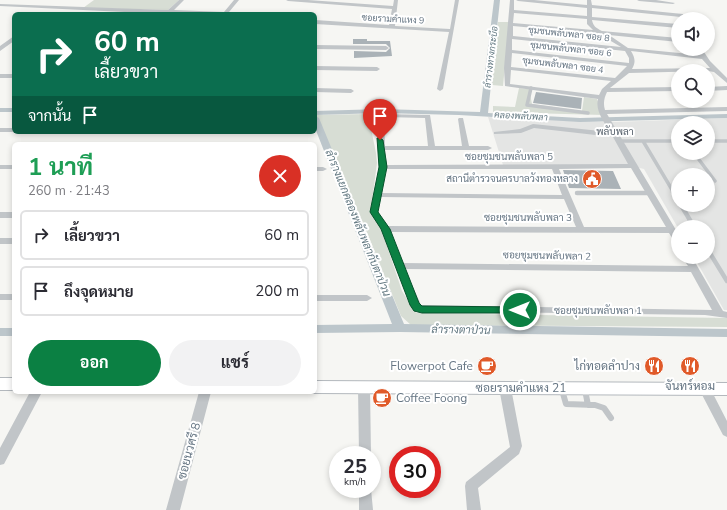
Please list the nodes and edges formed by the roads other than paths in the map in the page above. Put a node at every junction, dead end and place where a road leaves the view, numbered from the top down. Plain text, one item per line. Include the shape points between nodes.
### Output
1 (182, 0) edge
2 (236, 0) edge
3 (288, 0) edge
4 (396, 0) edge
5 (457, 0) edge
6 (512, 0) edge
7 (518, 0) edge
8 (639, 0) edge
9 (672, 2) edge
10 (589, 3) edge
11 (84, 4) dead end
12 (0, 6) edge
13 (55, 7) junction
14 (79, 8) junction
15 (395, 8) junction
16 (114, 9) junction
17 (511, 11) junction
18 (49, 12) edge
19 (74, 12) edge
20 (111, 12) edge
21 (155, 12) edge
22 (170, 12) edge
23 (226, 12) edge
24 (679, 12) edge
25 (671, 15) edge
26 (589, 18) junction
27 (317, 22) edge
28 (511, 24) junction
29 (671, 25) edge
30 (392, 26) junction
31 (452, 30) junction
32 (598, 32) junction
33 (510, 37) junction
34 (671, 39) edge
35 (12, 40) edge
36 (317, 47) edge
37 (386, 48) dead end
38 (0, 49) edge
39 (626, 49) junction
40 (509, 51) junction
41 (703, 57) joint
42 (709, 64) edge
43 (632, 65) junction
44 (317, 68) edge
45 (508, 68) junction
46 (378, 69) dead end
47 (671, 70) edge
48 (628, 71) junction
49 (715, 71) edge
50 (0, 76) edge
51 (12, 76) edge
52 (616, 80) junction
53 (727, 81) edge
54 (531, 88) junction
55 (715, 88) edge
56 (727, 88) edge
57 (440, 89) dead end
58 (671, 89) edge
59 (317, 90) edge
60 (351, 91) dead end
61 (603, 93) junction
62 (727, 109) edge
63 (588, 113) dead end
64 (606, 118) junction
65 (461, 119) dead end
66 (0, 130) edge
67 (12, 130) edge
68 (496, 133) dead end
69 (618, 138) junction
70 (643, 141) junction
71 (671, 141) edge
72 (715, 141) edge
73 (725, 142) edge
74 (381, 148) junction
75 (432, 148) junction
76 (466, 148) junction
77 (488, 148) dead end
78 (635, 166) junction
79 (0, 167) edge
80 (12, 167) edge
81 (383, 167) junction
82 (555, 167) junction
83 (671, 188) edge
84 (577, 193) dead end
85 (650, 193) junction
86 (378, 195) junction
87 (567, 197) junction
88 (0, 215) edge
89 (12, 215) edge
90 (671, 228) edge
91 (385, 229) junction
92 (581, 230) junction
93 (671, 230) edge
94 (0, 241) edge
95 (12, 241) edge
96 (715, 261) edge
97 (691, 264) edge
98 (400, 266) junction
99 (694, 269) junction
100 (727, 281) edge
101 (0, 297) edge
102 (12, 297) edge
103 (317, 298) edge
104 (367, 298) dead end
105 (724, 315) edge
106 (0, 384) edge
107 (12, 384) edge
108 (317, 387) edge
109 (364, 388) junction
110 (505, 388) junction
111 (562, 388) junction
112 (585, 388) junction
113 (705, 388) junction
114 (727, 389) edge
115 (35, 394) edge
116 (204, 394) edge
117 (588, 405) junction
118 (611, 418) dead end
119 (727, 432) edge
120 (365, 446) edge
121 (0, 460) edge
122 (365, 498) edge
123 (173, 510) edge
124 (366, 510) edge
125 (474, 510) edge

1 - 22 street
2 - 23 street
3 - 15 street
4 - 15 street
5 - 31 street
6 - 17 street
7 - 10 street
8 - 9 street
9 - 24 street
10 - 25 street
10 - 26 street
11 - 14 street
12 - 13 street
13 - 14 street
13 - 18 street
14 - 16 street
14 - 19 street
15 - 30 street
16 - 20 street
16 - 21 street
17 - 26 street
17 - 28 street
26 - 29 street
26 - 32 street via 590,24
27 - 30 street, ซอยรามคำแหง 9
28 - 32 street
28 - 33 street
30 - 31 street, ซอยรามคำแหง 9
31 - 57 street
32 - 34 street
32 - 39 street
33 - 39 street, ชุมชนพลับพลา ซอย 8
33 - 40 street
35 - 38 street
36 - 37 street
39 - 41 street, ชุมชนพลับพลา ซอย 8
39 - 43 street via 632,58
40 - 43 street, ชุมชนพลับพลา ซอย 6
40 - 45 street
41 - 42 street
43 - 48 street
44 - 46 street
45 - 52 street, ชุมชนพลับพลา ซอย 4
45 - 54 street via 506,85
47 - 48 street
48 - 52 street
49 - 53 street
50 - 51 street
52 - 61 street
54 - 61 street
54 - 63 lane via 526,105
55 - 56 street
58 - 61 street
59 - 60 street
61 - 64 street via 600,105
62 - 64 street
64 - 69 street
65 - 76 street
66 - 67 street
68 - 69 street via 521,131 533,126
69 - 70 lane
69 - 78 street
70 - 71 lane
70 - 83 lane
72 - 73 lane
74 - 75 street
74 - 75 street via 382,115 425,115 428,116
74 - 81 street
75 - 76 street
76 - 77 street
78 - 82 street, ซอยชุมชนพลับพลา 5
78 - 85 street
79 - 80 street
81 - 82 street, ซอยชุมชนพลับพลา 5
81 - 86 street
82 - 87 street
84 - 85 lane
85 - 90 street
86 - 87 street
86 - 91 street via 374,212
87 - 92 street
88 - 89 street
91 - 92 street, ซอยชุมชนพลับพลา 3
91 - 98 street
92 - 93 street, ซอยชุมชนพลับพลา 3
94 - 95 street
96 - 100 lane
97 - 99 street
98 - 99 street, ซอยชุมชนพลับพลา 2
98 - 105 street, ซอยชุมชนพลับพลา 1 via 414,305 427,310 705,312
99 - 105 street
101 - 102 street
103 - 104 street
106 - 107 street
108 - 109 street, ซอยรามคำแหง 21
109 - 110 street, ซอยรามคำแหง 21
109 - 120 street
110 - 111 street, ซอยรามคำแหง 21
110 - 125 street via 515,450 471,486
111 - 112 street, ซอยรามคำแหง 21
111 - 117 lane via 566,404
112 - 113 street, ซอยรามคำแหง 21
112 - 117 lane
113 - 114 street, ซอยรามคำแหง 21
113 - 119 street
115 - 121 street
116 - 123 street, ซอยนวศรี 8
117 - 118 lane via 604,408
122 - 124 street

